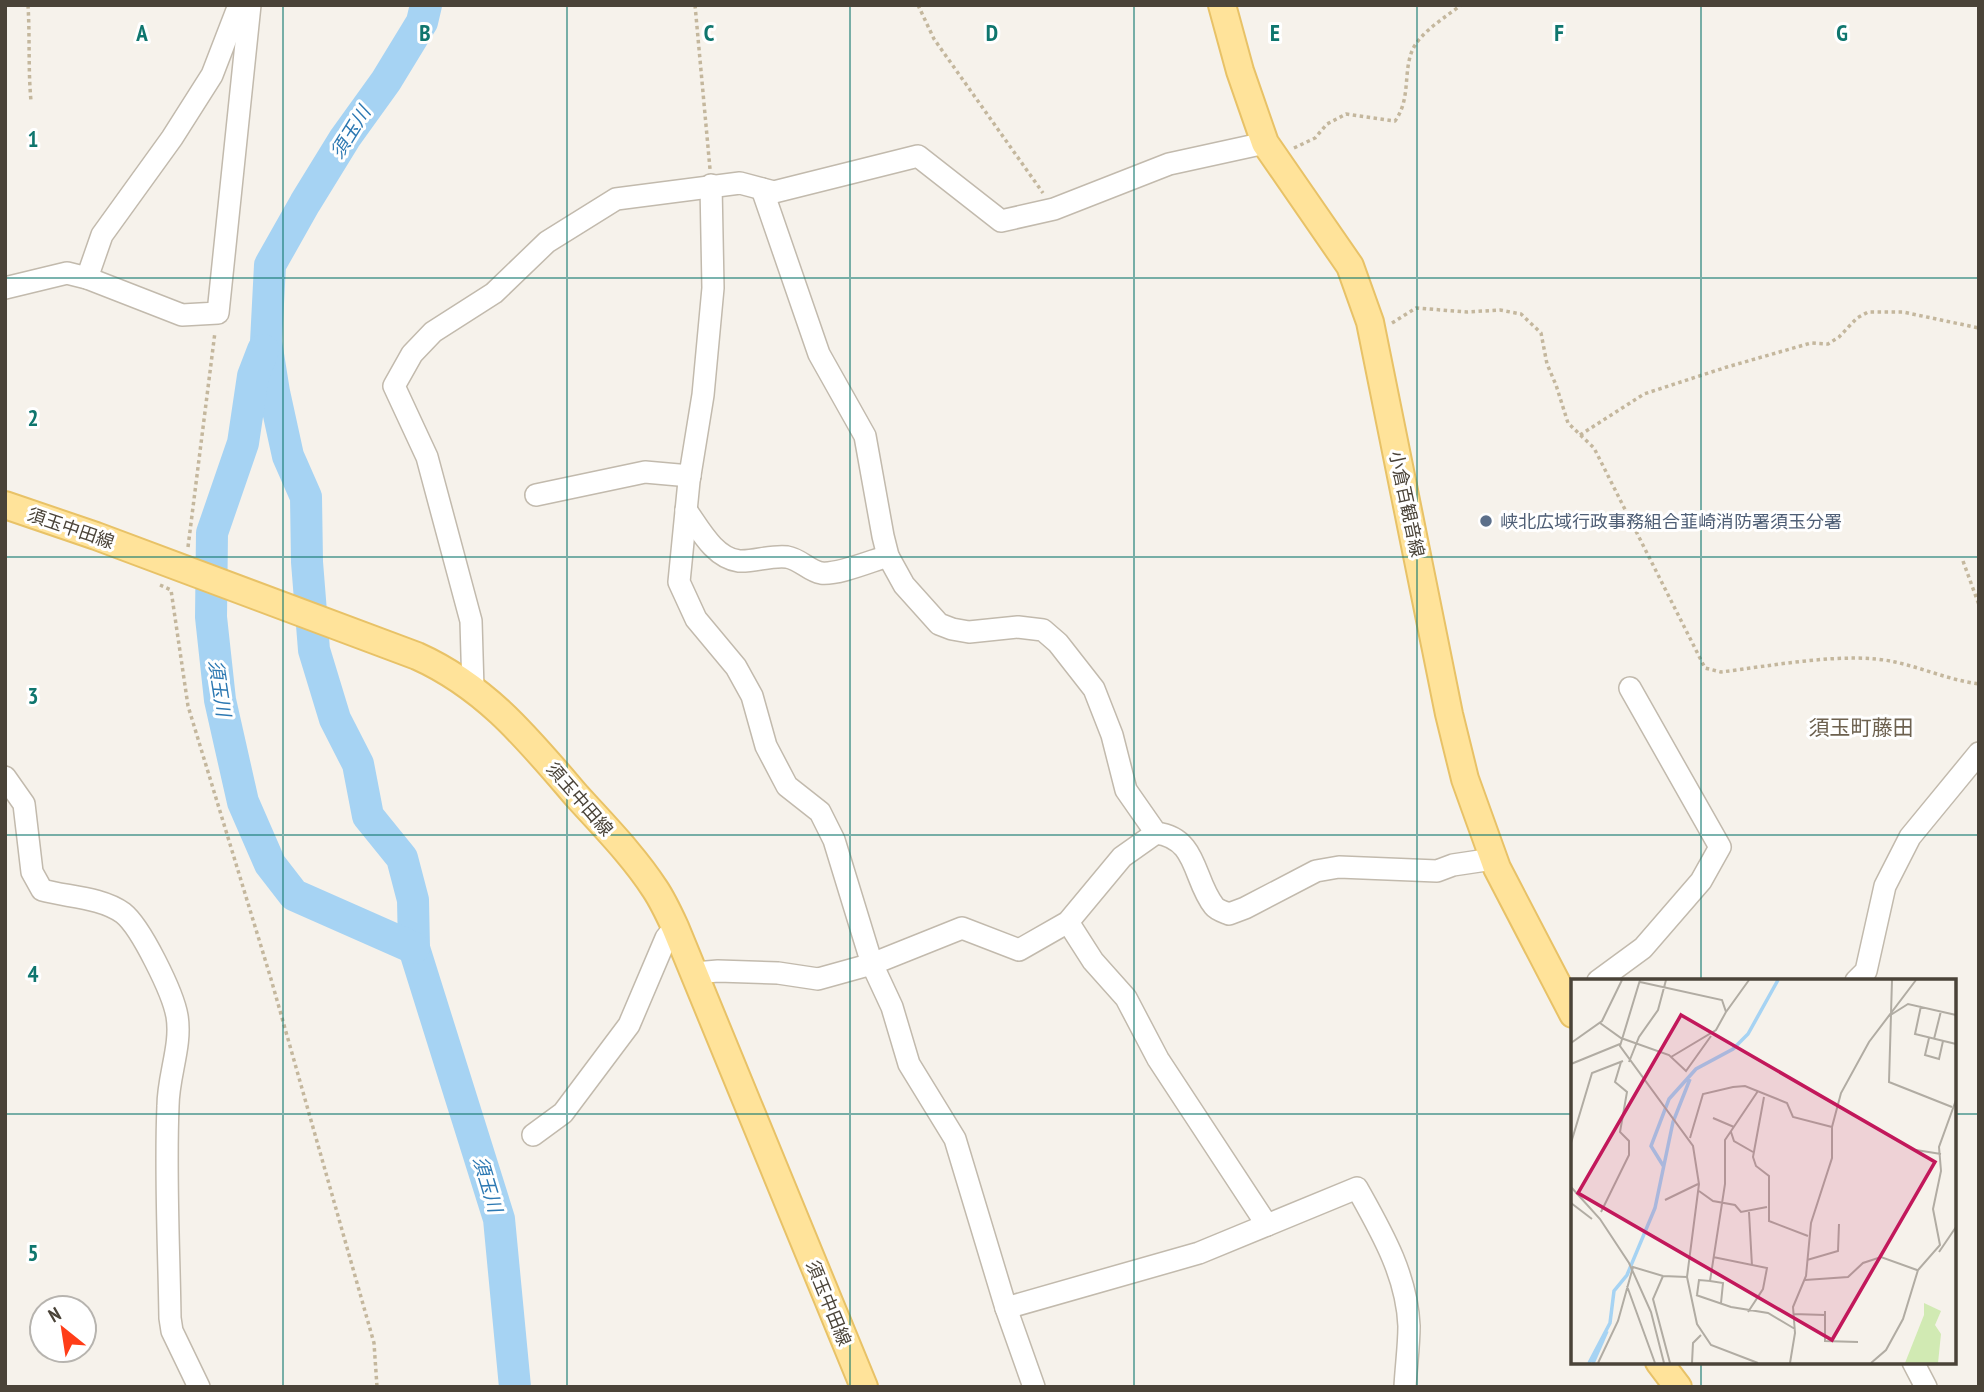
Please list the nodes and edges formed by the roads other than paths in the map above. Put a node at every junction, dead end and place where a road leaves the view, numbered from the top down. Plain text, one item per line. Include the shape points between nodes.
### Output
1 (239, 5) edge
2 (250, 5) edge
3 (1222, 5) edge
4 (1269, 149) junction
5 (711, 185) junction
6 (762, 189) junction
7 (87, 278) junction
8 (5, 288) edge
9 (690, 476) junction
10 (536, 495) dead end
11 (5, 505) edge
12 (686, 510) junction
13 (888, 556) junction
14 (1630, 688) dead end
15 (474, 689) junction
16 (1979, 753) edge
17 (5, 777) edge
18 (1156, 833) junction
19 (1493, 859) junction
20 (1068, 922) junction
21 (675, 927) junction
22 (872, 964) junction
23 (695, 973) junction
24 (1601, 979) edge
25 (1858, 979) edge
26 (1571, 1006) edge
27 (533, 1135) dead end
28 (1267, 1225) junction
29 (1006, 1308) junction
30 (1914, 1364) edge
31 (199, 1387) edge
32 (864, 1387) edge
33 (1034, 1387) edge
34 (1405, 1387) edge
35 (1926, 1387) edge

1 - 7 street via 212,75 102,235
2 - 7 street via 218,313 182,314
3 - 4 main road, 小倉百観音線
4 - 6 street via 1169,164 1054,209 1001,221 918,156 774,192
4 - 19 main road, 小倉百観音線 via 1350,266 1372,335 1449,714 1465,779
5 - 6 street via 740,183
5 - 9 street via 713,288
5 - 15 street via 616,199 547,242 494,293 433,332 412,354 394,386 428,457 471,621
6 - 13 street via 819,354 865,436
7 - 8 street via 67,273
9 - 10 street via 645,471
9 - 12 street
11 - 15 main road, 須玉中田線 via 417,656
12 - 13 street via 718,551 737,561 788,557 830,573
12 - 22 street via 680,582 696,619 736,667 752,696 766,746 787,786 826,822
13 - 18 street via 904,585 939,624 969,632 1018,627 1043,630 1058,643 1094,689 1126,790
14 - 24 street via 1720,847 1701,881 1643,948
15 - 21 main road, 須玉中田線 via 516,726 632,859
16 - 25 street via 1910,836 1885,886 1866,971
17 - 31 street via 24,804 32,872 41,890 106,904 124,914 141,934 177,1016 167,1103 170,1318
18 - 19 street via 1171,835 1184,847 1215,908 1228,914 1303,876 1339,867 1437,871
18 - 20 street via 1122,857
19 - 26 main road, 小倉百観音線
20 - 22 street via 1019,950 962,928
20 - 28 street via 1093,961 1126,998 1158,1059
21 - 23 main road, 須玉中田線
21 - 27 street via 629,1025 563,1113
22 - 23 street via 818,979
22 - 29 street via 892,1007 909,1064 955,1139
23 - 32 main road, 須玉中田線
28 - 29 street via 1199,1253
28 - 34 street via 1357,1188 1388,1243 1402,1284 1409,1325
29 - 33 street
30 - 35 street

